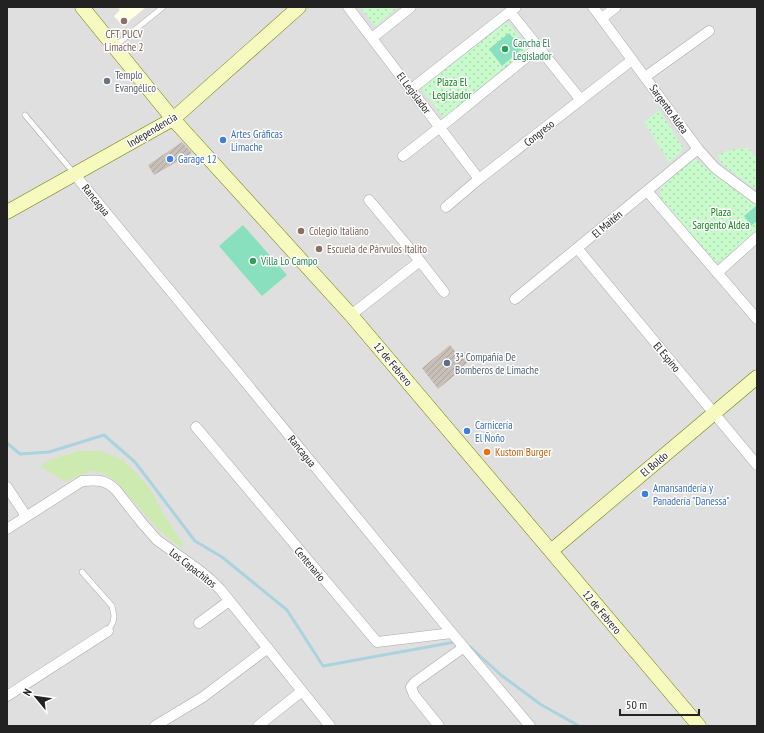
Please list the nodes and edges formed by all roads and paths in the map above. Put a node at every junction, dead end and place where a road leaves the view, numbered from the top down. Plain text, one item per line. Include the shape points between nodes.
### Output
1 (82, 7) edge
2 (163, 7) edge
3 (298, 7) edge
4 (348, 7) edge
5 (411, 7) edge
6 (593, 7) edge
7 (616, 7) edge
8 (513, 10) edge
9 (602, 18) junction
10 (708, 31) dead end
11 (372, 38) junction
12 (114, 46) junction
13 (539, 47) junction
14 (632, 60) junction
15 (645, 77) junction
16 (410, 90) junction
17 (581, 100) junction
18 (25, 115) dead end
19 (173, 119) junction
20 (440, 127) junction
21 (698, 149) junction
22 (403, 156) dead end
23 (75, 174) junction
24 (479, 179) junction
25 (647, 191) junction
26 (757, 199) edge
27 (369, 200) dead end
28 (446, 207) dead end
29 (7, 212) edge
30 (757, 237) edge
31 (577, 248) junction
32 (420, 261) junction
33 (717, 273) junction
34 (444, 292) dead end
35 (515, 299) dead end
36 (351, 315) junction
37 (757, 319) edge
38 (757, 377) edge
39 (714, 413) junction
40 (196, 427) dead end
41 (757, 465) edge
42 (7, 487) edge
43 (26, 516) junction
44 (7, 529) edge
45 (551, 551) junction
46 (82, 572) dead end
47 (229, 601) junction
48 (199, 623) dead end
49 (108, 631) joint
50 (458, 641) junction
51 (268, 648) junction
52 (302, 691) junction
53 (7, 696) edge
54 (155, 726) edge
55 (258, 726) edge
56 (330, 726) edge
57 (440, 726) edge
58 (530, 726) edge
59 (700, 726) edge

1 - 12 street, 12 de Febrero
2 - 12 lane
3 - 19 street, Independencia
4 - 11 street, El Legislador
5 - 11 street
6 - 9 street, Sargento Aldea
7 - 9 street
8 - 13 street
8 - 16 street
9 - 14 street, Sargento Aldea
10 - 15 street
11 - 16 street, El Legislador
12 - 19 street, 12 de Febrero
13 - 17 street
13 - 20 street
14 - 15 street, Sargento Aldea
14 - 17 street, Congreso
15 - 21 street, Sargento Aldea
16 - 20 street, El Legislador
17 - 24 street, Congreso
18 - 23 lane
19 - 23 street, Independencia
19 - 36 street, 12 de Febrero
20 - 22 street
20 - 24 street, El Legislador
21 - 25 street, El Maitén
21 - 26 street, Sargento Aldea via 715,168
23 - 29 street, Independencia
23 - 50 street, Rancagua
24 - 28 street, Congreso
25 - 31 street, El Maitén
25 - 33 street
27 - 32 street
30 - 33 street
31 - 35 street, El Maitén
31 - 39 street, El Espino
32 - 34 street
32 - 36 street
33 - 37 street
36 - 45 street, 12 de Febrero
38 - 39 street, El Boldo
39 - 41 street, El Espino
39 - 45 street, El Boldo
40 - 50 street, Centenario via 377,642
42 - 43 street
43 - 44 street, Los Capachitos
43 - 47 street, Los Capachitos via 82,481 102,480 112,486 157,540 211,580
45 - 59 street, 12 de Febrero
46 - 49 lane via 112,606 114,616
47 - 48 street
47 - 51 street, Los Capachitos
49 - 53 street
50 - 57 street via 411,687 414,695
50 - 58 street, Rancagua
51 - 52 street, Los Capachitos
51 - 54 street via 203,697
52 - 55 street
52 - 56 street, Los Capachitos

